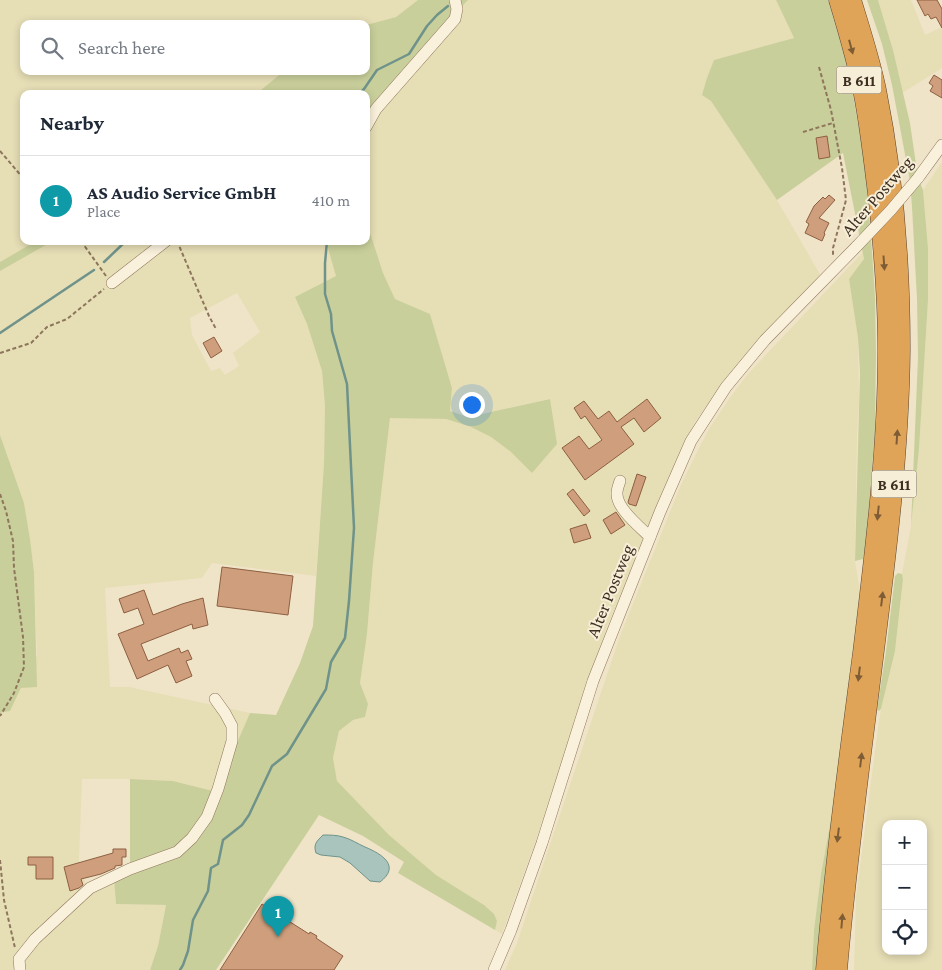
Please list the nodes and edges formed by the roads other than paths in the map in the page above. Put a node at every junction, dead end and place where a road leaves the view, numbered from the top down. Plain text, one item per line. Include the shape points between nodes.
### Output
1 (455, 0) edge
2 (838, 0) edge
3 (852, 0) edge
4 (370, 120) edge
5 (942, 145) edge
6 (161, 245) edge
7 (112, 283) road end
8 (620, 481) dead end
9 (650, 538) junction
10 (215, 699) dead end
11 (20, 965) edge
12 (494, 970) edge
13 (825, 970) edge
14 (838, 970) edge

1 - 4 street via 455,19
2 -> 13 highway, B 611 via 864,98 873,162 886,292 887,349 879,506
14 -> 3 highway, B 611 via 892,506 901,350 897,244 888,156 877,90
5 - 9 street, Alter Postweg, bridge via 891,210 765,340 726,387 691,441
6 - 7 street
8 - 9 street via 619,502
9 - 12 street, Alter Postweg via 593,681 530,878
10 - 11 street via 232,726 232,741 218,789 207,817 197,831 177,852 90,888 35,939

